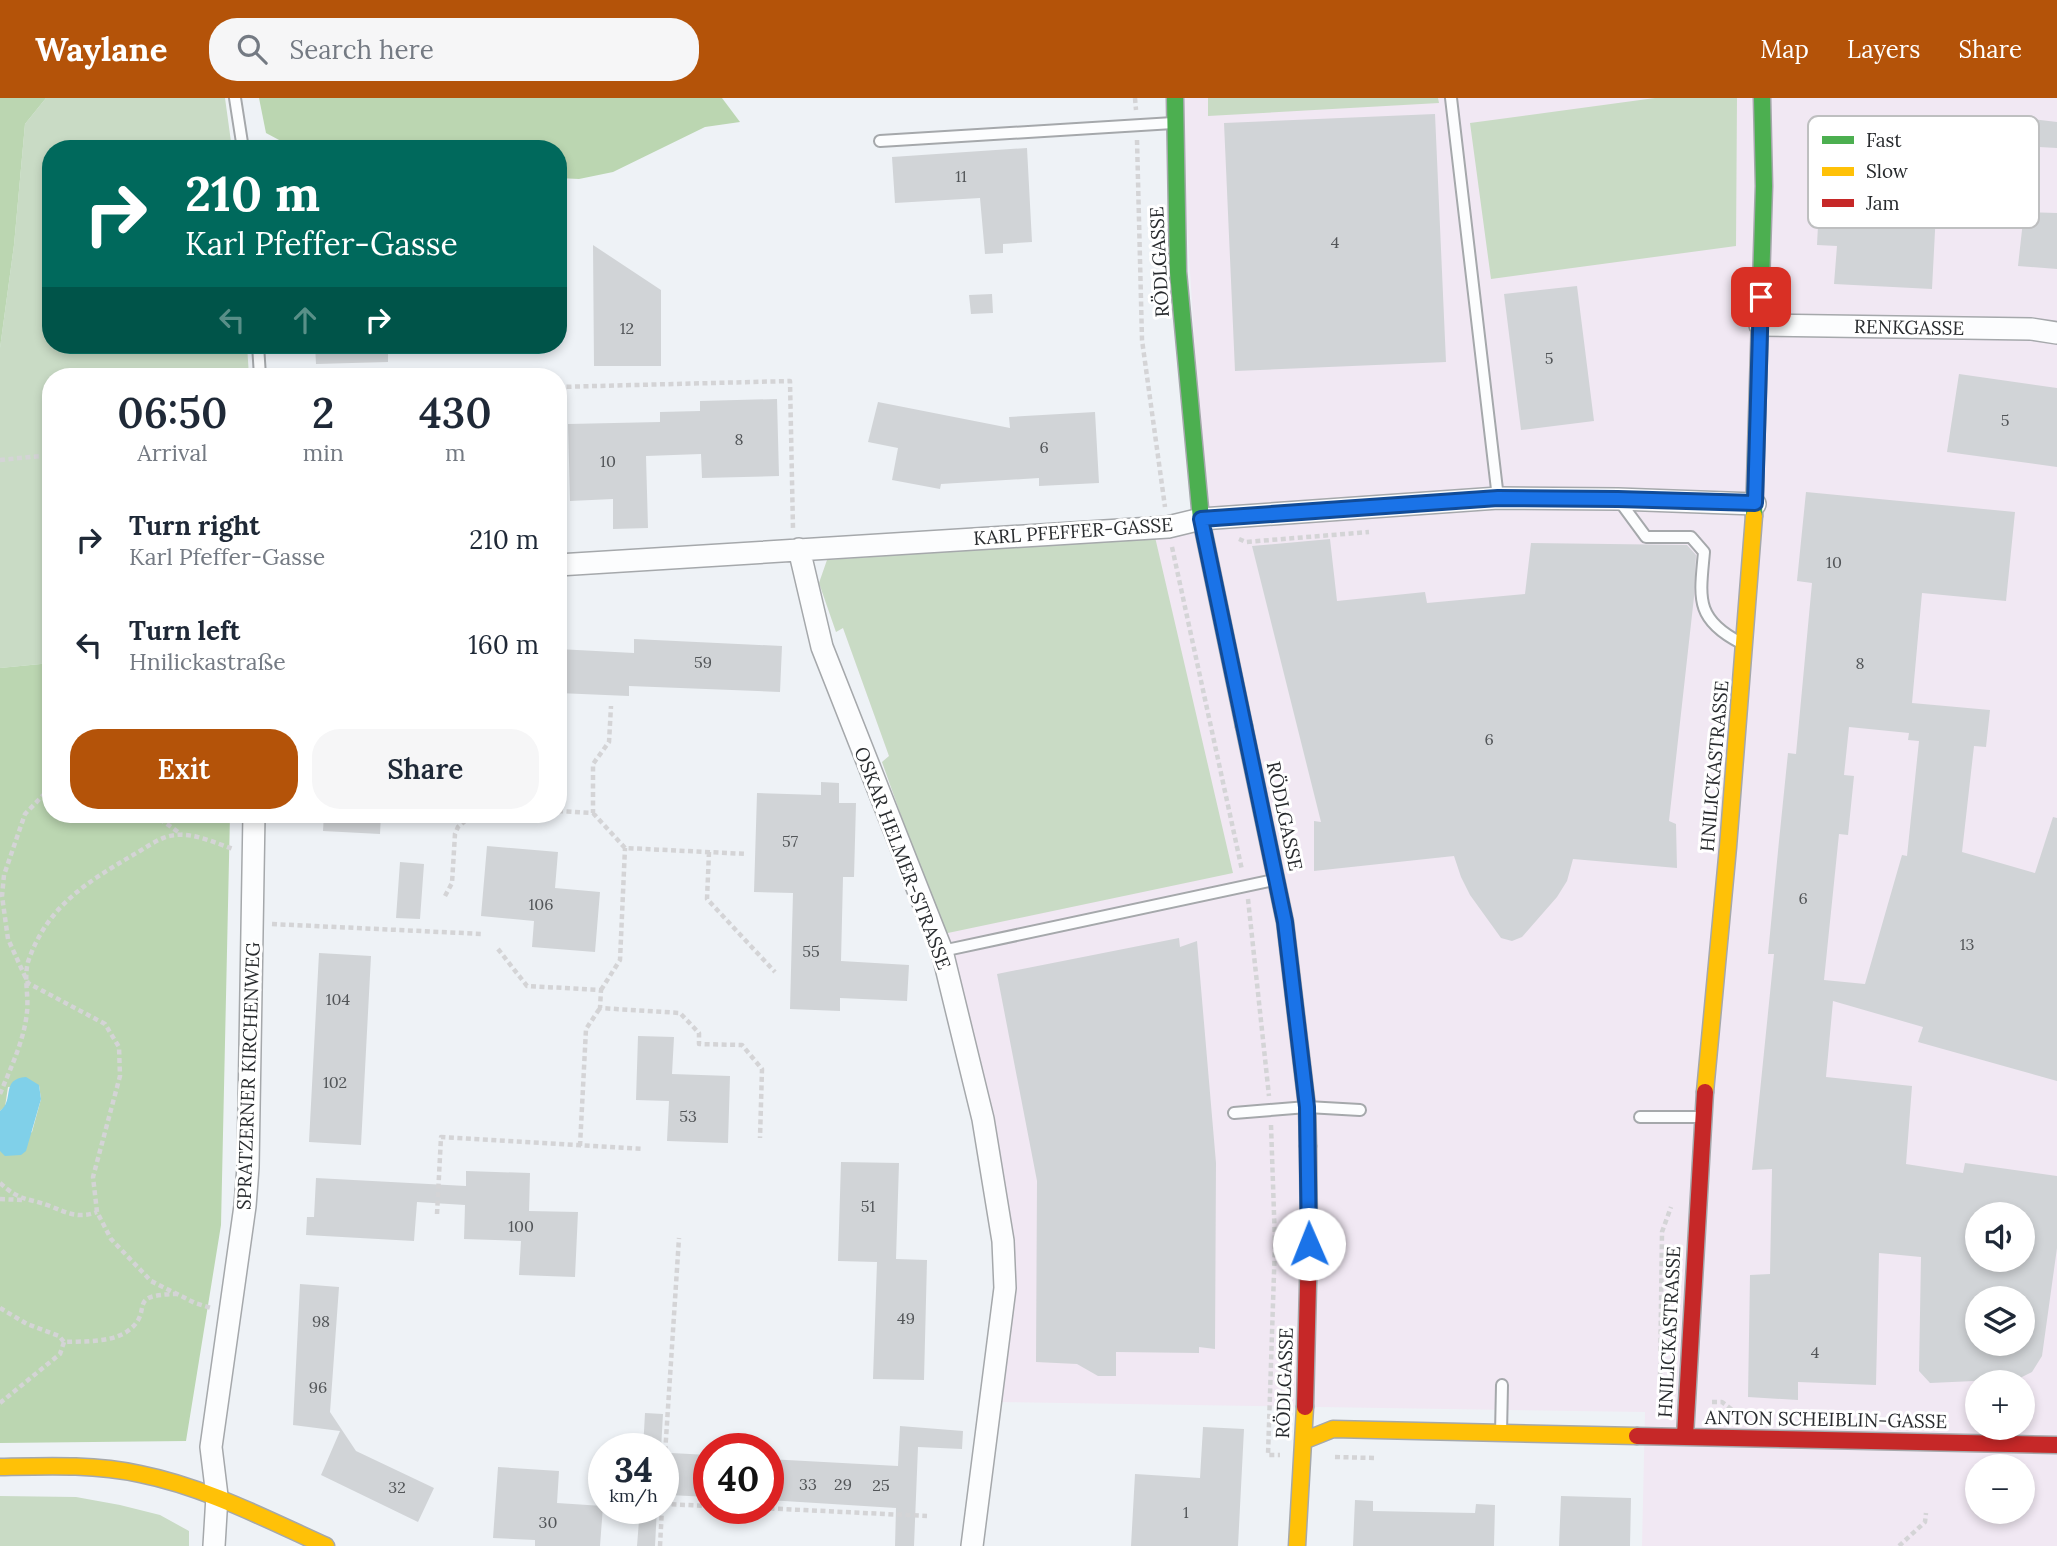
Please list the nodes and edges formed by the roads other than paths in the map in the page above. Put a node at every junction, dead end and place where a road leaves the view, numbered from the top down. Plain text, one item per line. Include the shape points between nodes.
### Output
1 (235, 98) edge
2 (1175, 98) edge
3 (1451, 98) edge
4 (1762, 98) edge
5 (1176, 122) junction
6 (242, 140) edge
7 (880, 141) dead end
8 (1760, 324) junction
9 (2057, 333) edge
10 (1498, 498) junction
11 (1618, 499) junction
12 (1755, 503) junction
13 (1201, 519) junction
14 (799, 549) junction
15 (567, 565) edge
16 (1745, 645) junction
17 (254, 823) edge
18 (1277, 880) junction
19 (942, 951) junction
20 (1307, 1107) junction
21 (1360, 1110) dead end
22 (1234, 1113) dead end
23 (1703, 1117) junction
24 (1640, 1118) dead end
25 (1502, 1385) dead end
26 (1501, 1433) junction
27 (1685, 1436) junction
28 (2057, 1445) edge
29 (1303, 1449) junction
30 (0, 1467) edge
31 (217, 1496) junction
32 (214, 1546) edge
33 (326, 1546) edge
34 (972, 1546) edge
35 (1297, 1546) edge

1 - 6 lane
2 - 5 street, RÖDLGASSE
3 - 10 lane
4 - 8 street, HNILICKASTRASSE
5 - 7 lane
5 - 13 street, RÖDLGASSE via 1178,272
8 - 9 street, RENKGASSE
8 - 12 street, HNILICKASTRASSE
10 - 11 street, KARL PFEFFER-GASSE
10 - 13 street, KARL PFEFFER-GASSE
11 - 12 street, KARL PFEFFER-GASSE
11 - 16 lane via 1646,537 1691,537 1704,552 1700,599 1710,620
12 - 16 street, HNILICKASTRASSE
13 - 14 street, KARL PFEFFER-GASSE via 1168,527
13 - 18 street, RÖDLGASSE
14 - 15 street, KARL PFEFFER-GASSE
14 - 19 street, OSKAR HELMER-STRASSE via 822,647
16 - 23 street, HNILICKASTRASSE
17 - 31 street, SPRATZERNER KIRCHENWEG via 246,1206 211,1447
18 - 19 lane
18 - 20 street, RÖDLGASSE
19 - 34 street, OSKAR HELMER-STRASSE via 984,1119 1004,1250 1003,1312
20 - 21 lane
20 - 22 lane
20 - 29 street, RÖDLGASSE via 1309,1244
23 - 24 lane
23 - 27 street, HNILICKASTRASSE
25 - 26 lane
26 - 27 street, ANTON SCHEIBLIN-GASSE
26 - 29 street, ANTON SCHEIBLIN-GASSE via 1333,1429
27 - 28 street, ANTON SCHEIBLIN-GASSE
29 - 35 street, RÖDLGASSE
30 - 31 street via 115,1469
31 - 32 street, SPRATZERNER KIRCHENWEG
31 - 33 street

